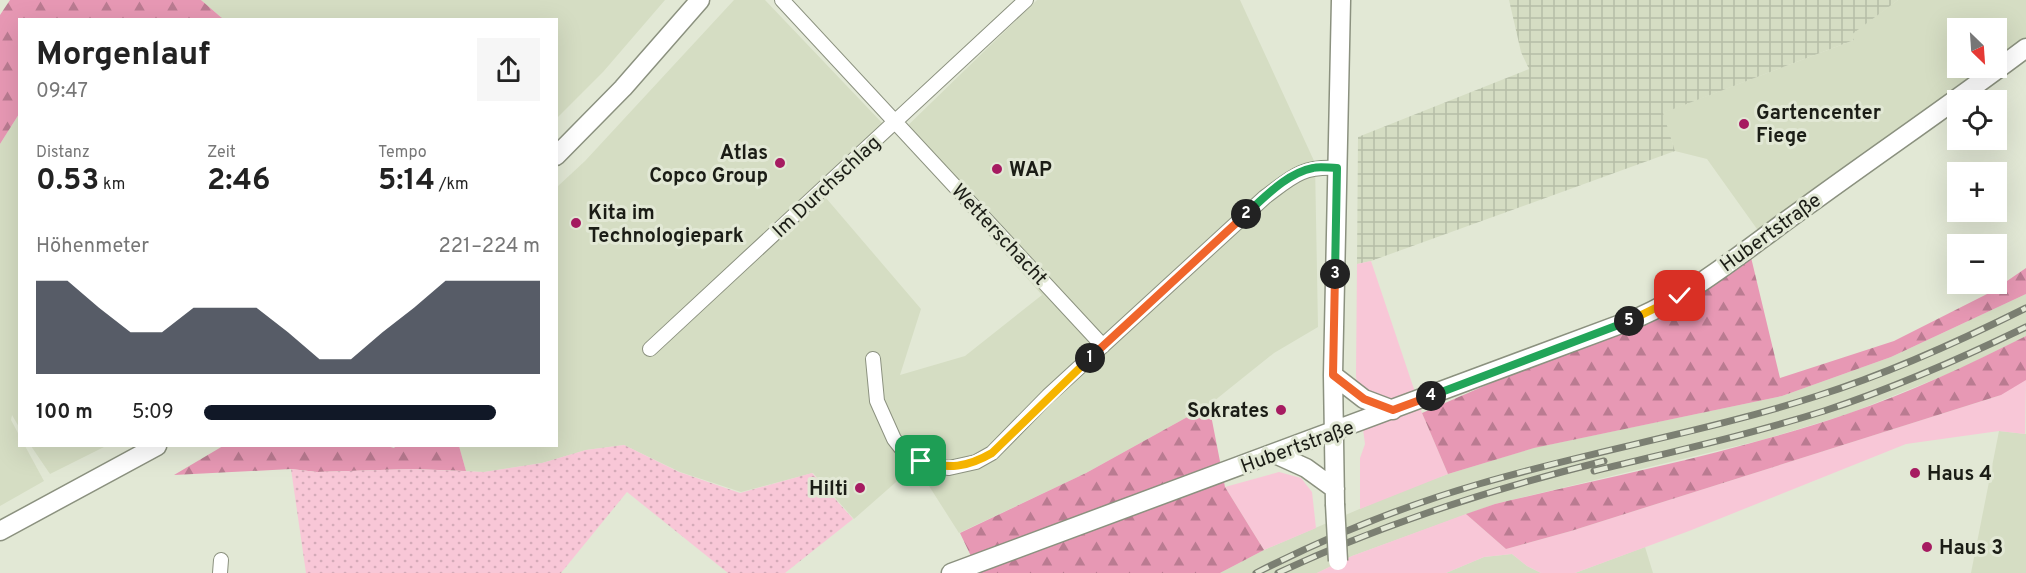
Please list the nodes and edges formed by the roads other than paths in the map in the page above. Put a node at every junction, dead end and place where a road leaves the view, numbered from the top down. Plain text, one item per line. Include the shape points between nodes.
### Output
1 (700, 0) edge
2 (782, 0) edge
3 (1026, 0) edge
4 (1341, 0) edge
5 (2026, 48) edge
6 (896, 122) junction
7 (558, 154) edge
8 (1337, 168) junction
9 (1103, 346) junction
10 (650, 349) dead end
11 (873, 359) dead end
12 (1333, 375) junction
13 (1393, 410) junction
14 (1334, 432) junction
15 (155, 447) edge
16 (1275, 454) junction
17 (1335, 497) junction
18 (0, 531) edge
19 (951, 573) edge
20 (1339, 573) edge

1 - 7 street via 623,88
2 - 6 street, Wetterschacht
3 - 6 street
4 - 8 street
5 - 13 street, Hubertstraße via 1680,296 1637,318
6 - 9 street, Wetterschacht
6 - 10 street, Im Durchschlag
8 - 9 street via 1313,168 1294,175 1265,197
8 - 12 street
9 - 11 street via 992,453 976,462 949,468 905,453 894,439 877,401
12 - 13 street via 1364,399
12 - 14 street
13 - 14 street, Hubertstraße
14 - 16 street, Hubertstraße
14 - 17 street
15 - 18 street
16 - 17 street via 1306,468
16 - 19 street, Hubertstraße
17 - 20 street, bridge

